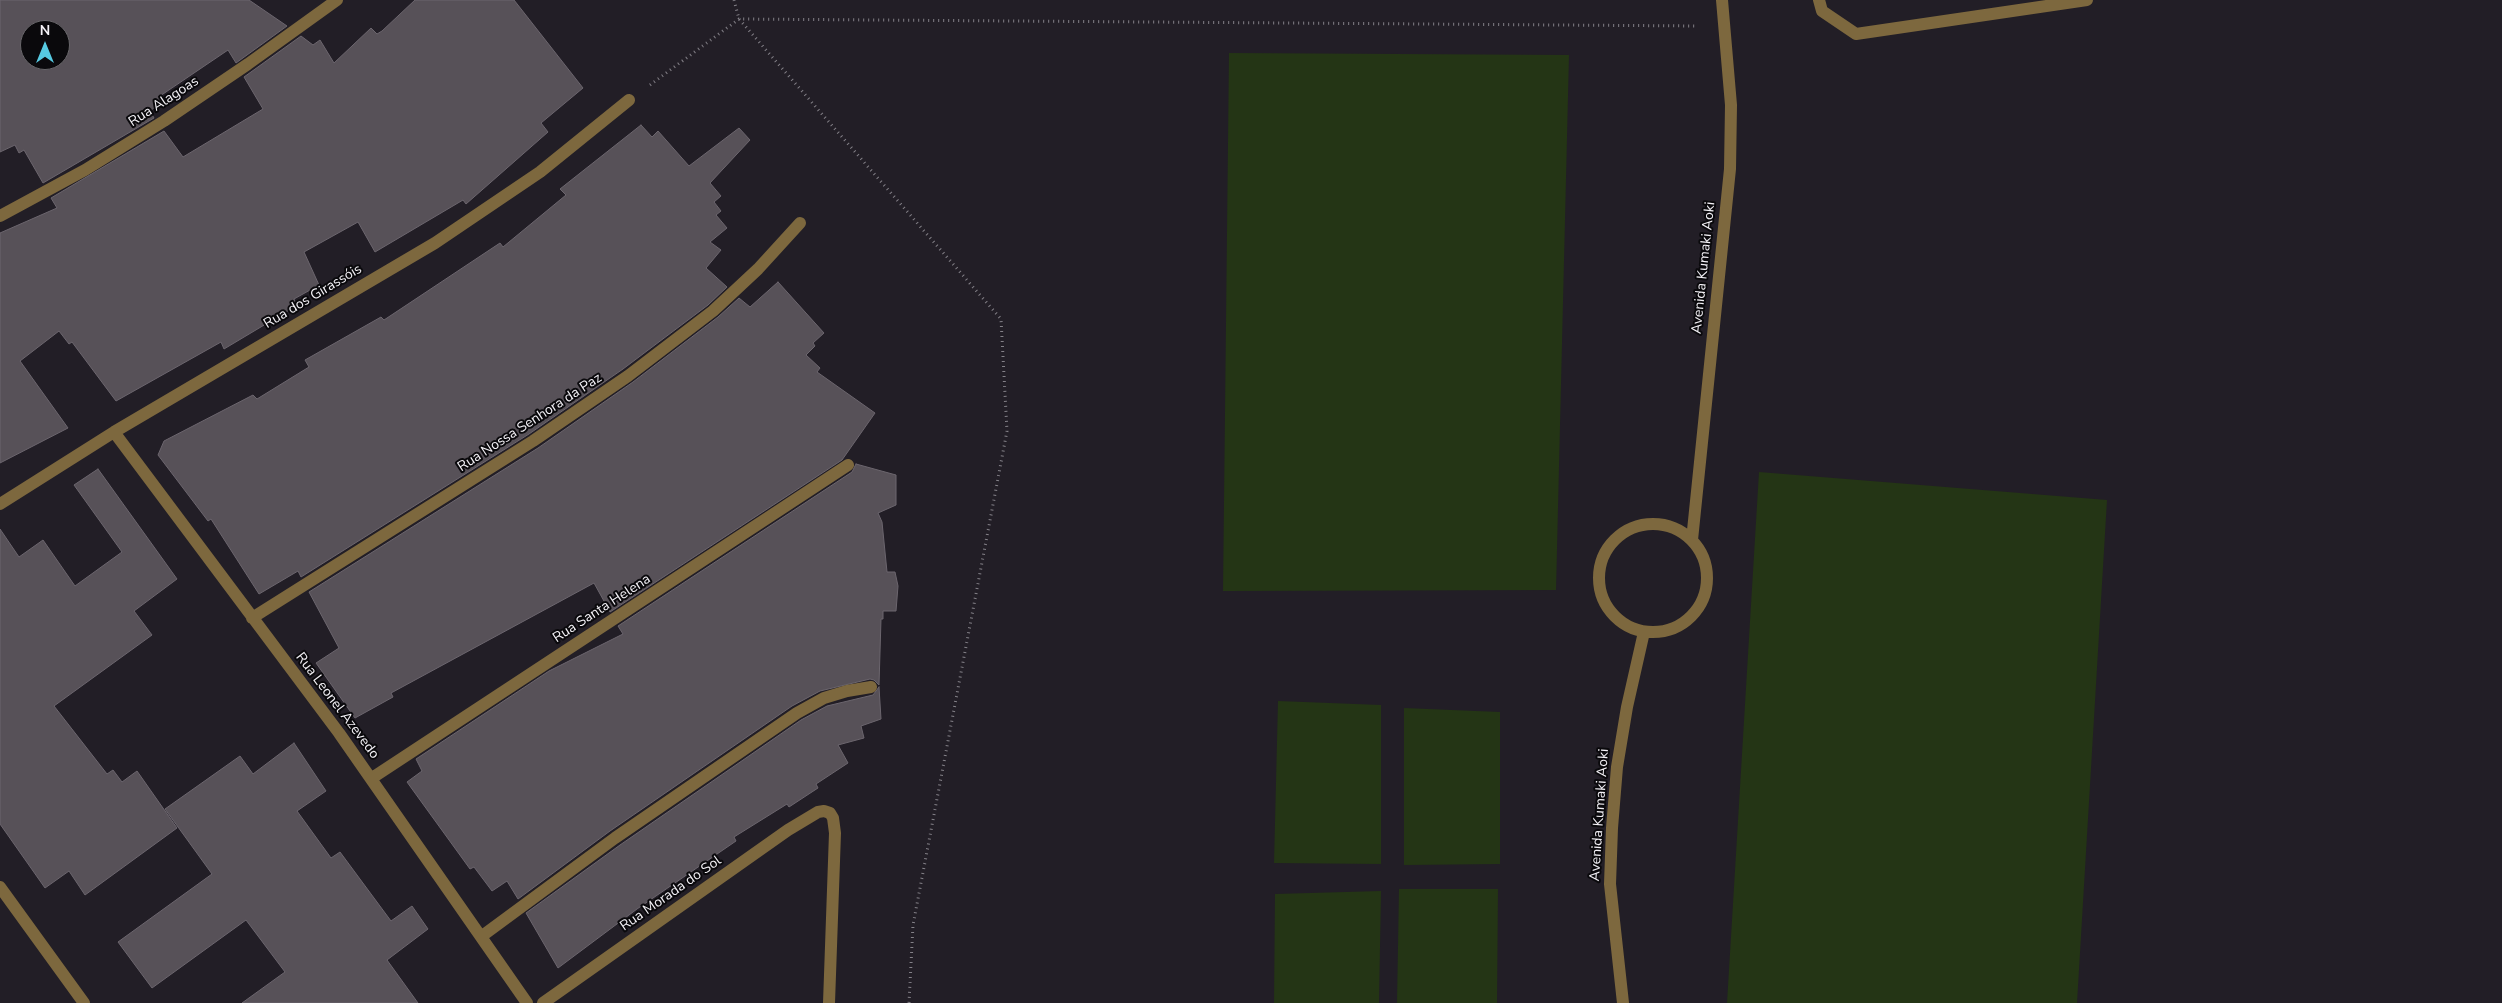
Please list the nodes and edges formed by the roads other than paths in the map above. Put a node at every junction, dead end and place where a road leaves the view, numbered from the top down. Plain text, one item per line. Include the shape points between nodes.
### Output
1 (336, 0) edge
2 (1722, 0) edge
3 (1819, 0) edge
4 (2088, 0) edge
5 (2004, 6) edge
6 (630, 100) road end
7 (0, 216) edge
8 (800, 223) dead end
9 (114, 432) junction
10 (848, 465) dead end
11 (0, 504) edge
12 (1692, 540) junction
13 (252, 618) junction
14 (1644, 632) junction
15 (871, 687) dead end
16 (372, 778) junction
17 (0, 887) edge
18 (482, 936) junction
19 (84, 1003) edge
20 (527, 1003) edge
21 (543, 1003) edge
22 (829, 1003) edge
23 (1623, 1003) edge

1 - 7 street, Rua Alagoas via 164,121 85,170
2 - 12 street, Avenida Kumaki Aoki via 1731,105 1730,169
3 - 5 street via 1822,11 1856,34
4 - 5 street
6 - 9 street, Rua dos Girassóis via 540,172 435,243
8 - 13 street, Rua Nossa Senhora da Paz via 713,311 628,376 534,441
9 - 11 street, Rua dos Girassóis
9 - 13 street, Rua Leonel Azevedo
10 - 16 street, Rua Santa Helena
12 - 14 street via 1702,554 1707,570 1707,587 1702,603 1677,627
12 - 14 street via 1662,524 1645,524 1614,538 1604,552 1598,569 1598,585 1604,602 1627,626
13 - 16 street, Rua Leonel Azevedo
14 - 23 street, Avenida Kumaki Aoki via 1618,758 1612,828 1610,884
15 - 18 street via 824,698 797,713 631,827
16 - 18 street, Rua Leonel Azevedo
17 - 19 street
18 - 20 street, Rua Leonel Azevedo
21 - 22 street, Rua Morada do Sol via 818,812 830,813 835,833

